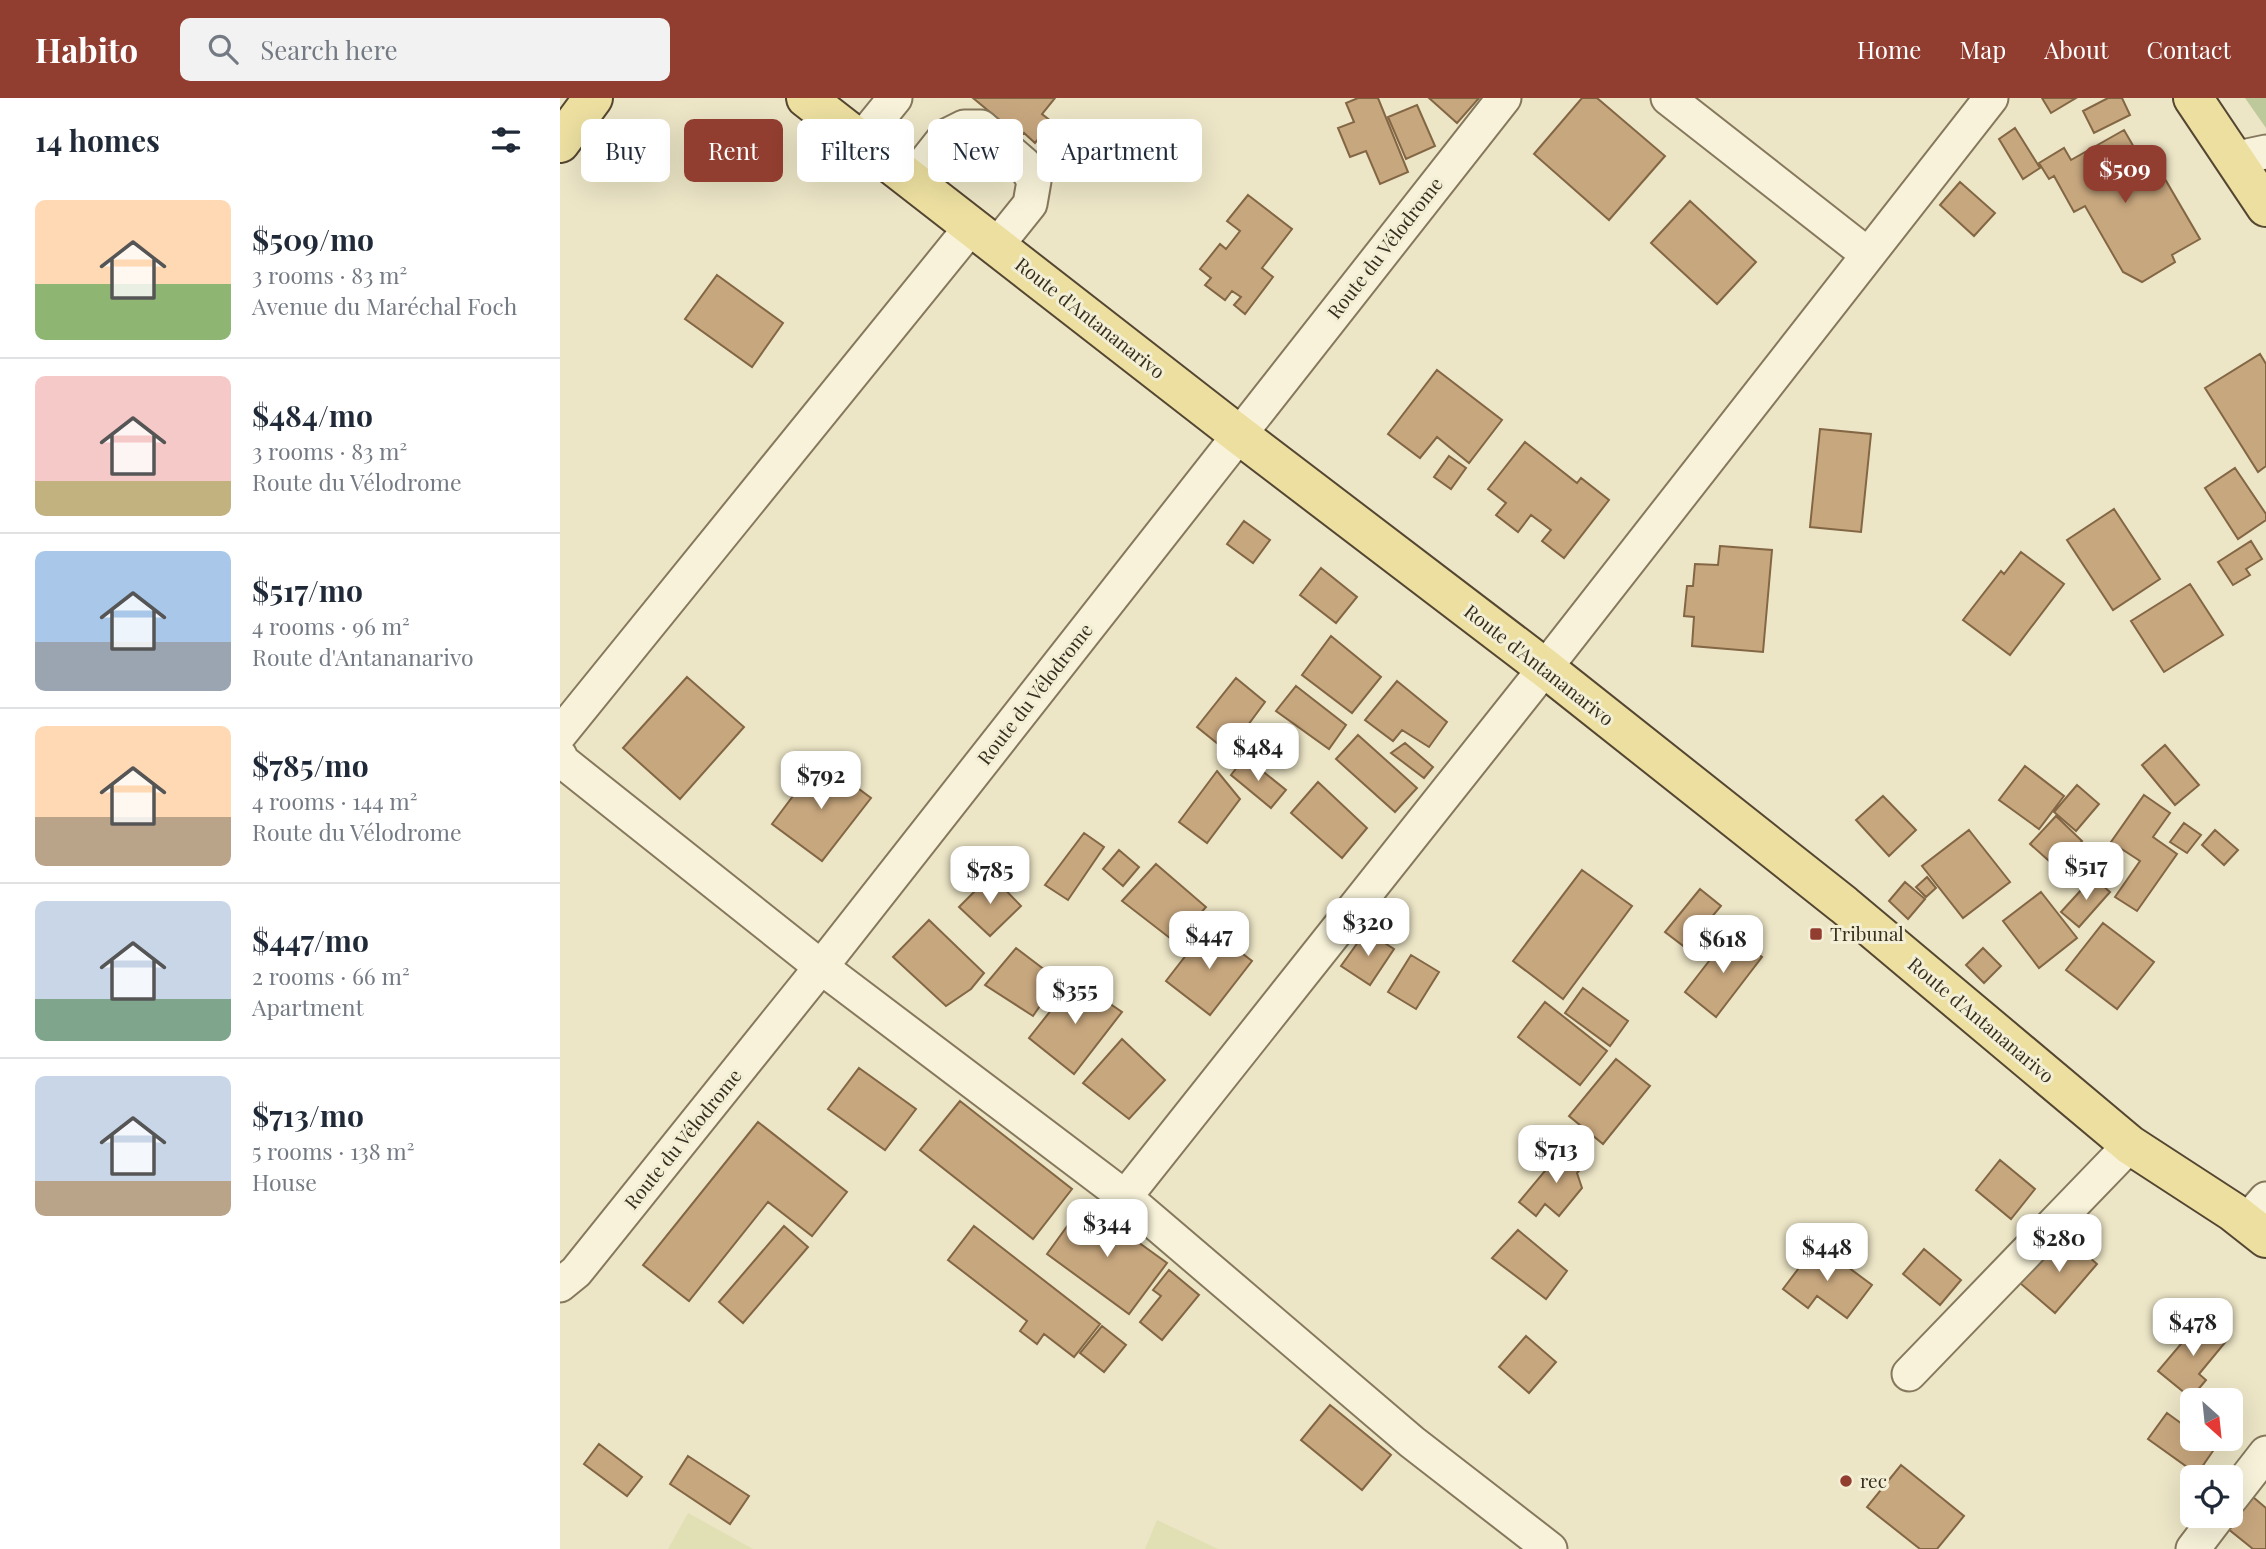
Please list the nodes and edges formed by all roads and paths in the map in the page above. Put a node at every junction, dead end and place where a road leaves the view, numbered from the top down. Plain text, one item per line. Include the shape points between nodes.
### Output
1 (593, 98) edge
2 (806, 98) edge
3 (895, 98) edge
4 (1504, 98) edge
5 (1668, 98) edge
6 (1991, 98) edge
7 (2193, 98) edge
8 (834, 119) edge
9 (878, 119) edge
10 (560, 143) edge
11 (2250, 156) edge
12 (914, 176) edge
13 (914, 181) edge
14 (2266, 207) edge
15 (984, 235) junction
16 (1867, 254) junction
17 (1238, 434) junction
18 (1545, 668) junction
19 (560, 734) edge
20 (560, 756) edge
21 (821, 967) junction
22 (2130, 1145) junction
23 (1125, 1197) junction
24 (2259, 1220) edge
25 (560, 1285) edge
26 (1909, 1374) dead end
27 (2266, 1453) edge
28 (2243, 1483) edge
29 (2209, 1528) edge
30 (1550, 1549) edge
31 (2193, 1549) edge

1 - 10 main road
2 - 8 main road, Route d'Antananarivo
3 - 9 street
4 - 17 street, Route du Vélodrome
5 - 16 street
6 - 16 street
7 - 11 main road
11 - 14 main road
12 - 15 street via 946,135 964,127 981,127 1024,164 1034,181 1030,204
13 - 15 main road, Route d'Antananarivo
15 - 17 main road, Route d'Antananarivo
15 - 19 street
16 - 18 street
17 - 18 main road, Route d'Antananarivo
17 - 21 street, Route du Vélodrome
18 - 22 main road, Route d'Antananarivo via 1844,905
18 - 23 street
20 - 21 street
21 - 23 street
21 - 25 street, Route du Vélodrome via 576,1272
22 - 24 main road, Route d'Antananarivo
22 - 26 street
23 - 30 street via 1412,1442
27 - 28 street
29 - 31 street

